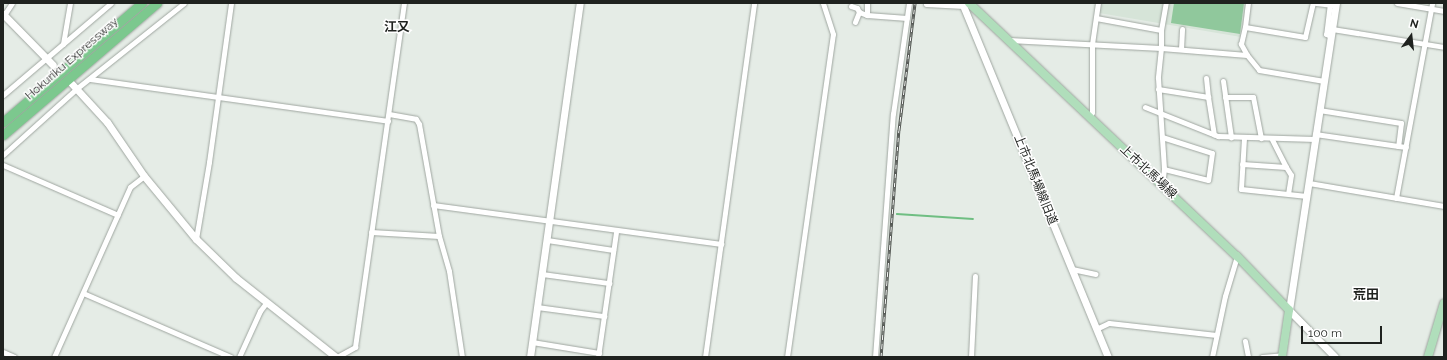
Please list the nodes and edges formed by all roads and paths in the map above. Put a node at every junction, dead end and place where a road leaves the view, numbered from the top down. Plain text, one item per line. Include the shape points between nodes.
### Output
1 (12, 3) edge
2 (70, 3) edge
3 (111, 3) edge
4 (142, 3) edge
5 (157, 3) edge
6 (184, 3) edge
7 (231, 3) edge
8 (404, 3) edge
9 (580, 3) edge
10 (754, 3) edge
11 (823, 3) edge
12 (868, 3) edge
13 (909, 3) edge
14 (1098, 3) edge
15 (1166, 3) edge
16 (1248, 3) edge
17 (1314, 3) edge
18 (1397, 3) edge
19 (1432, 3) edge
20 (926, 4) edge
21 (965, 4) edge
22 (1333, 4) edge
23 (851, 6) dead end
24 (1431, 10) junction
25 (1444, 11) edge
26 (859, 12) junction
27 (3, 14) edge
28 (867, 14) junction
29 (907, 18) junction
30 (1096, 18) junction
31 (855, 22) dead end
32 (1245, 27) junction
33 (1182, 29) dead end
34 (1162, 30) junction
35 (1332, 32) junction
36 (1008, 40) junction
37 (63, 44) junction
38 (1092, 44) junction
39 (1424, 44) junction
40 (1444, 47) edge
41 (1161, 48) junction
42 (1181, 49) junction
43 (1247, 55) junction
44 (46, 58) junction
45 (53, 64) dead end
46 (1206, 78) dead end
47 (90, 79) junction
48 (1223, 81) dead end
49 (1324, 81) junction
50 (74, 86) junction
51 (1158, 89) junction
52 (3, 95) edge
53 (218, 97) junction
54 (1208, 97) junction
55 (1225, 97) junction
56 (1145, 107) dead end
57 (1319, 110) junction
58 (1160, 112) junction
59 (389, 114) junction
60 (1090, 117) junction
61 (388, 121) junction
62 (3, 122) edge
63 (3, 135) edge
64 (1214, 135) junction
65 (1315, 136) junction
66 (1162, 137) junction
67 (1231, 138) junction
68 (1244, 138) junction
69 (1261, 138) junction
70 (1272, 139) junction
71 (1398, 146) junction
72 (1406, 147) junction
73 (3, 156) edge
74 (1242, 164) junction
75 (3, 165) edge
76 (1286, 167) junction
77 (1164, 169) junction
78 (144, 176) junction
79 (1309, 183) junction
80 (1162, 185) junction
81 (1288, 193) junction
82 (1307, 196) junction
83 (1396, 198) junction
84 (433, 205) junction
85 (1444, 206) edge
86 (118, 215) junction
87 (550, 221) junction
88 (371, 232) junction
89 (616, 232) junction
90 (439, 236) junction
91 (196, 239) junction
92 (547, 240) junction
93 (721, 244) junction
94 (613, 250) junction
95 (1237, 256) junction
96 (1072, 269) junction
97 (542, 274) junction
98 (1095, 274) dead end
99 (975, 276) dead end
100 (609, 283) junction
101 (83, 293) junction
102 (266, 303) junction
103 (1444, 303) edge
104 (537, 307) junction
105 (1289, 310) junction
106 (604, 316) junction
107 (1096, 329) junction
108 (1216, 335) junction
109 (1245, 341) dead end
110 (532, 342) junction
111 (3, 352) edge
112 (598, 355) edge
113 (1282, 356) edge
114 (14, 357) edge
115 (54, 357) edge
116 (231, 357) edge
117 (239, 357) edge
118 (337, 357) edge
119 (462, 357) edge
120 (530, 357) edge
121 (705, 357) edge
122 (787, 357) edge
123 (875, 357) edge
124 (971, 357) edge
125 (1108, 357) edge
126 (1212, 357) edge
127 (1248, 357) edge
128 (1262, 357) edge
129 (1335, 357) edge
130 (1428, 357) edge

1 - 27 street
2 - 37 street
3 - 37 street
4 - 62 highway, Hokuriku Expressway
5 - 63 highway, Hokuriku Expressway
6 - 47 street
7 - 53 street
8 - 59 street
9 - 87 street
10 - 93 street
11 - 122 street via 833,34
12 - 28 street
13 - 29 street
14 - 30 street
15 - 34 street
16 - 32 street
17 - 22 street
17 - 32 street via 1305,37
18 - 24 street
19 - 24 street
20 - 21 street
21 - 36 main road, 上市北馬場線
21 - 96 street, 上市北馬場線旧道
22 - 35 street
23 - 26 street
24 - 25 street
24 - 39 street
26 - 28 street
26 - 31 street
27 - 44 street
28 - 29 street
29 - 123 street via 892,114
30 - 34 street
30 - 38 street
32 - 43 street via 1241,44
33 - 42 street
34 - 41 street
35 - 39 street
35 - 49 street
36 - 38 street
36 - 60 main road, 上市北馬場線
37 - 44 street
38 - 41 street
38 - 60 street
39 - 40 street
39 - 72 street
41 - 42 street
41 - 51 street
42 - 43 street
43 - 49 street via 1259,70
44 - 45 street
44 - 52 street
46 - 54 street
47 - 50 street
47 - 53 street
48 - 55 street
49 - 57 street
50 - 73 street
50 - 78 street via 106,122
51 - 54 street
51 - 58 street
53 - 61 street
53 - 91 street
54 - 64 street
55 - 67 street
55 - 69 street via 1253,97
56 - 58 street
57 - 65 street
57 - 71 street via 1401,123
58 - 64 street
58 - 66 street
59 - 61 street
59 - 84 street via 416,119
60 - 80 main road, 上市北馬場線
61 - 88 street
64 - 67 street
65 - 70 street
65 - 71 street
65 - 79 street
66 - 77 street
66 - 77 street via 1212,153 1208,180
67 - 68 street
68 - 69 street
68 - 74 street
69 - 70 street
70 - 76 street
71 - 72 street
72 - 83 street
74 - 76 street
74 - 81 street via 1241,189
75 - 86 street
76 - 81 street via 1291,175
77 - 80 street
78 - 86 street via 130,187
78 - 91 street
79 - 82 street
79 - 83 street
80 - 95 main road, 上市北馬場線
81 - 82 street
82 - 105 street
83 - 85 street
84 - 87 street
84 - 90 street
86 - 101 street
87 - 89 street
87 - 92 street
88 - 90 street
88 - 118 street via 355,347
89 - 93 street
89 - 94 street
90 - 119 street via 449,271
91 - 102 street
92 - 94 street
92 - 97 street
93 - 121 street
94 - 100 street
95 - 105 main road, 上市北馬場線
95 - 108 street
96 - 98 street
96 - 107 street, 上市北馬場線旧道
97 - 100 street
97 - 104 street
99 - 124 street
100 - 106 street
101 - 115 street
101 - 116 street
102 - 117 street
102 - 118 street
103 - 130 main road
104 - 106 street
104 - 110 street
105 - 113 main road
105 - 129 street
106 - 112 street
107 - 108 street via 1109,323
107 - 125 street, 上市北馬場線旧道
108 - 126 street
109 - 127 street
110 - 112 street
110 - 120 street
111 - 114 street
113 - 128 street

